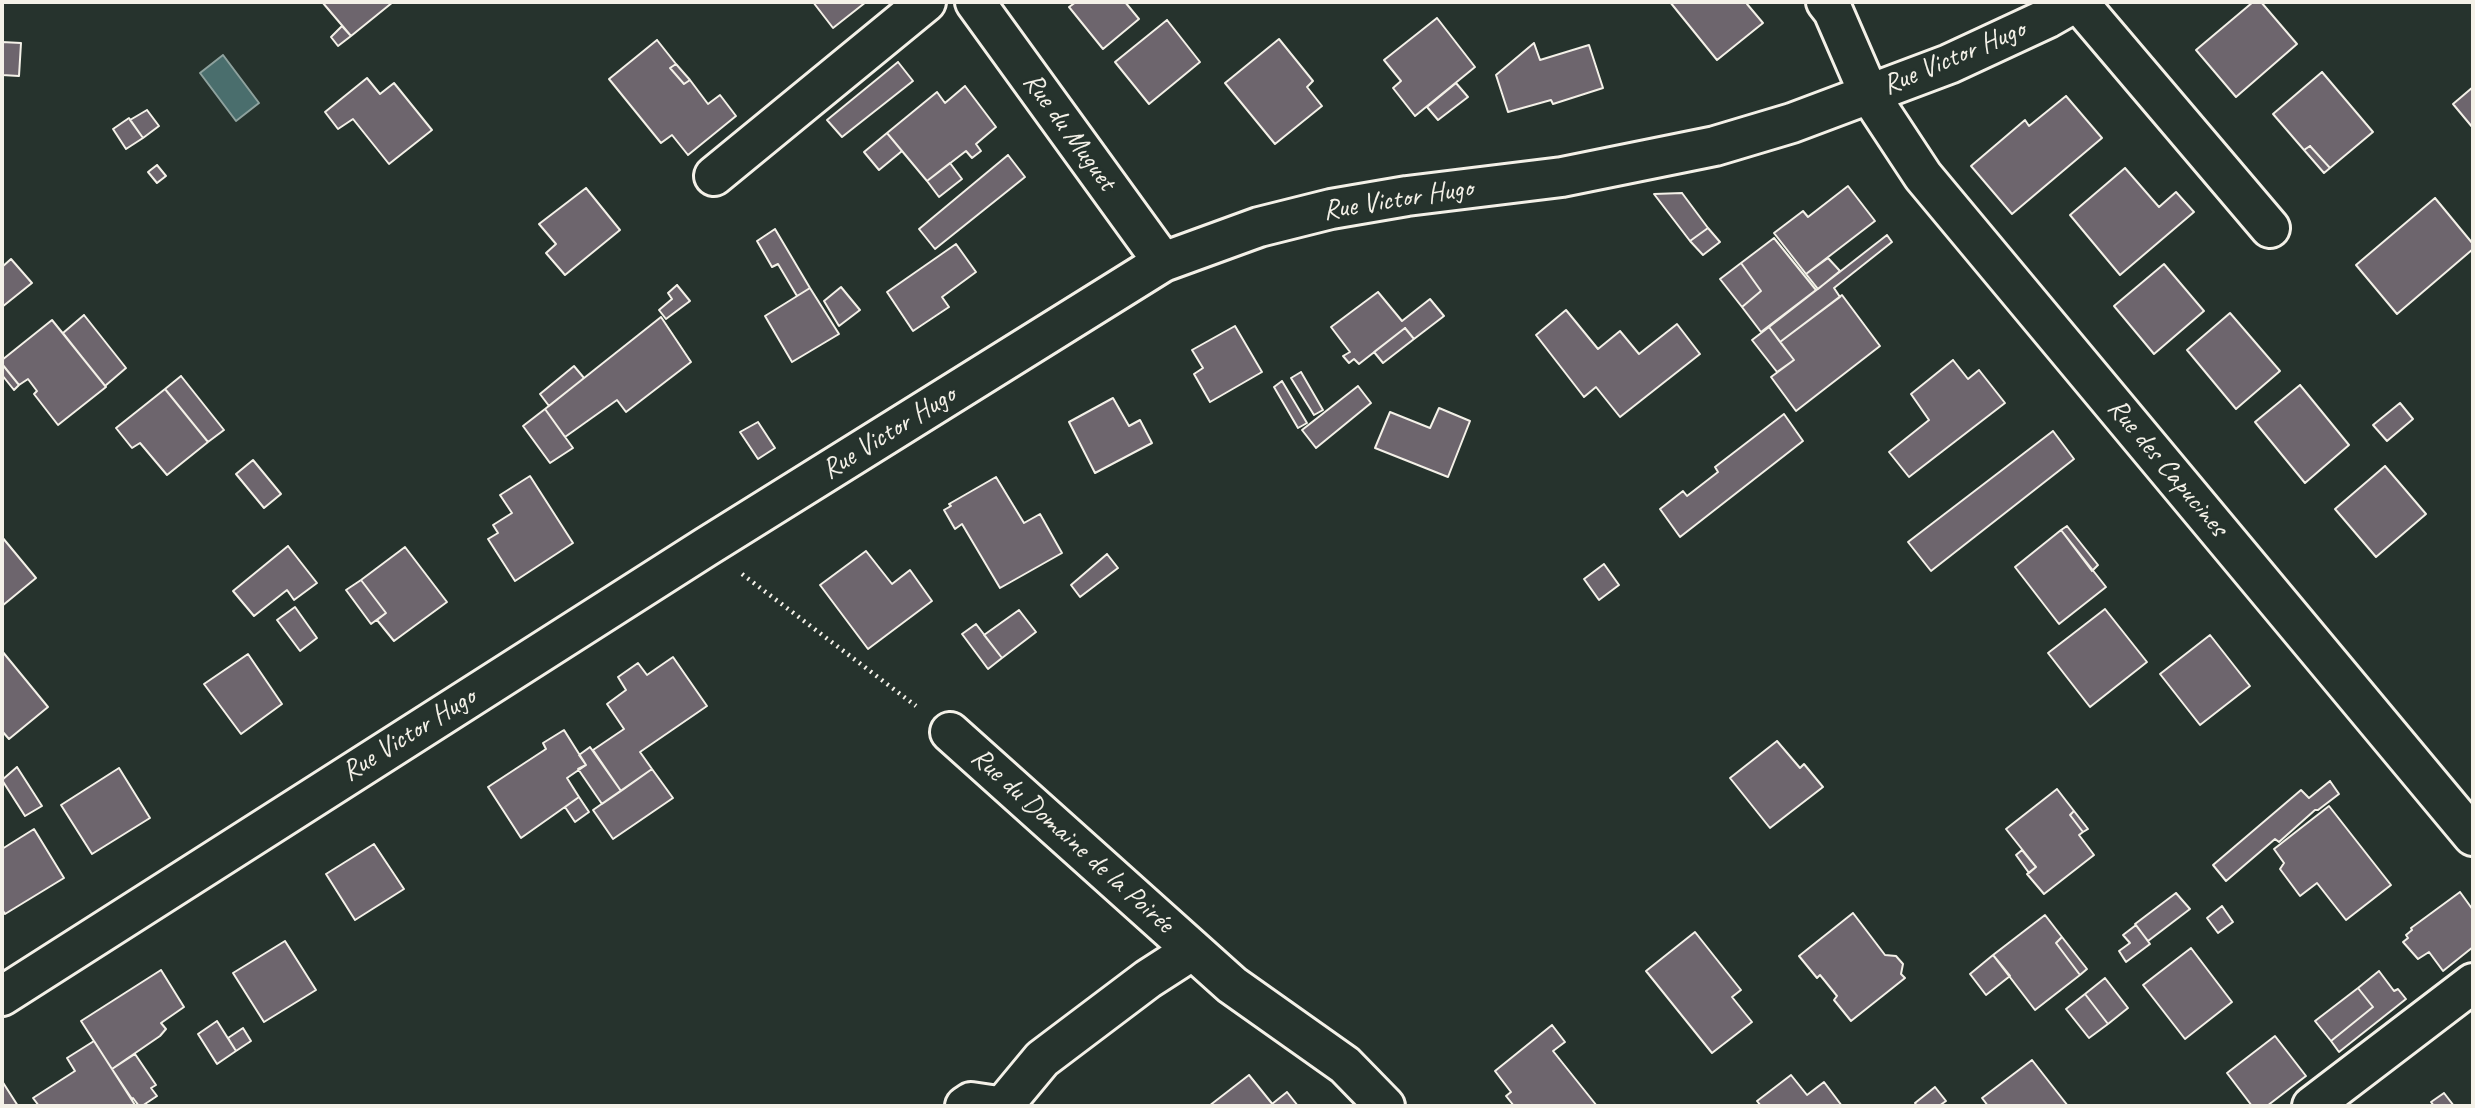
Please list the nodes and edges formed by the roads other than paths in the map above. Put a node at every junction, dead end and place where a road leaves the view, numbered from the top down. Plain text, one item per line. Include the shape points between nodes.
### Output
1 (926, 2) edge
2 (975, 2) edge
3 (1826, 2) edge
4 (2077, 2) edge
5 (1868, 94) junction
6 (714, 176) dead end
7 (2270, 228) dead end
8 (1163, 262) junction
9 (950, 732) road end
10 (2473, 836) edge
11 (1193, 950) junction
12 (2473, 983) edge
13 (2, 996) edge
14 (965, 1106) edge
15 (998, 1106) edge
16 (1003, 1106) edge
17 (1385, 1106) edge
18 (2312, 1106) edge

1 - 6 street
2 - 8 street, Rue du Muguet
3 - 5 street, Rue Victor Hugo
4 - 5 street, Rue Victor Hugo via 1949,64
4 - 7 street
5 - 8 street, Rue Victor Hugo via 1715,146 1562,177 1331,209 1259,228
5 - 10 street, Rue des Capucines via 1923,176
8 - 13 street, Rue Victor Hugo
9 - 11 street, Rue du Domaine de la Poirée
11 - 16 street, Rue du Domaine de la Poirée via 1042,1059
11 - 17 street, Rue du Domaine de la Poirée via 1232,985 1345,1065
12 - 18 street
14 - 15 street via 971,1101

